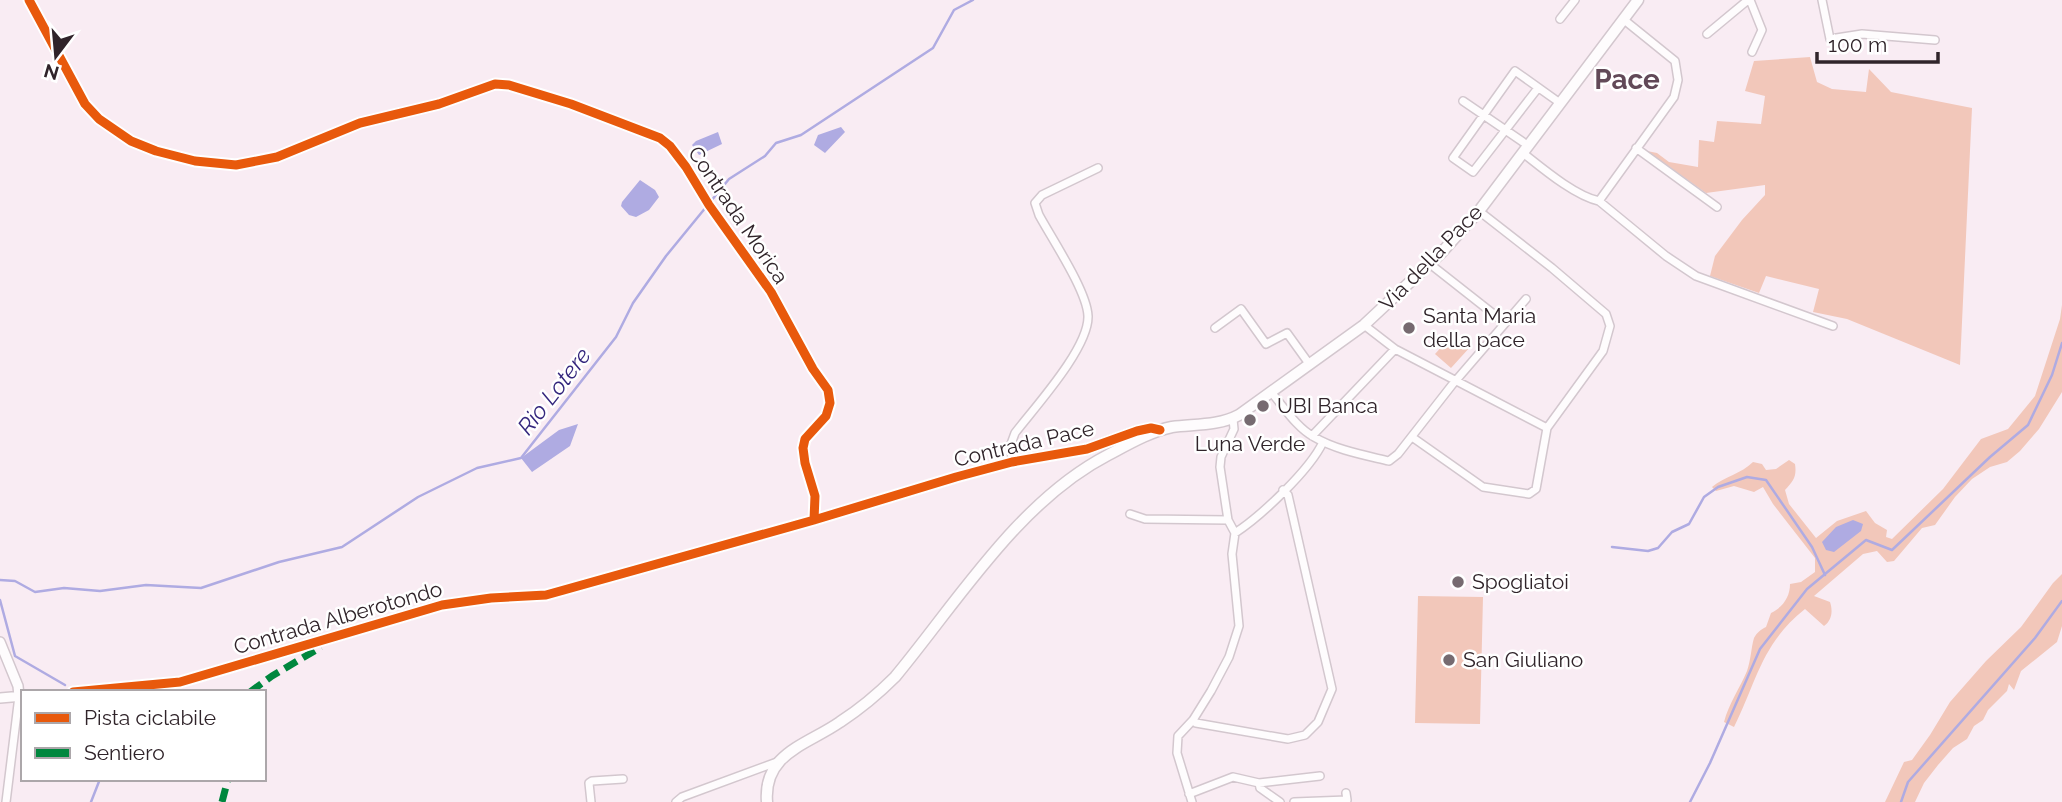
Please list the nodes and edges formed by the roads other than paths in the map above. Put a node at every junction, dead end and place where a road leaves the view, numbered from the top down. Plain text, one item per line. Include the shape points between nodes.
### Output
1 (29, 0) edge
2 (1575, 0) edge
3 (1638, 0) edge
4 (1749, 0) edge
5 (1822, 0) edge
6 (1560, 19) dead end
7 (1623, 19) junction
8 (1707, 34) dead end
9 (1935, 40) dead end
10 (1752, 52) dead end
11 (1538, 88) junction
12 (1462, 101) dead end
13 (1560, 103) junction
14 (1484, 115) junction
15 (1506, 130) junction
16 (1523, 142) dead end
17 (1636, 148) junction
18 (1522, 153) junction
19 (1098, 168) dead end
20 (1600, 201) junction
21 (1717, 207) dead end
22 (1479, 211) junction
23 (1430, 264) junction
24 (1526, 299) dead end
25 (1505, 323) junction
26 (1364, 325) junction
27 (1833, 327) dead end
28 (1215, 328) dead end
29 (1395, 349) junction
30 (1310, 365) junction
31 (1455, 381) junction
32 (1271, 392) junction
33 (1233, 419) junction
34 (1547, 428) junction
35 (1160, 430) junction
36 (1312, 436) junction
37 (1412, 437) junction
38 (1323, 442) junction
39 (1012, 463) junction
40 (1283, 490) junction
41 (1130, 514) dead end
42 (814, 520) junction
43 (1228, 520) junction
44 (1235, 533) junction
45 (0, 642) edge
46 (90, 690) edge
47 (21, 696) edge
48 (0, 698) edge
49 (1193, 720) junction
50 (777, 762) junction
51 (1320, 776) dead end
52 (623, 779) dead end
53 (1259, 782) junction
54 (1346, 793) dead end
55 (1191, 798) edge
56 (6, 802) edge
57 (591, 802) edge
58 (676, 802) edge
59 (767, 802) edge
60 (1280, 802) edge
61 (1294, 802) edge

1 - 42 street, Contrada Morica via 85,104 99,118 131,141 195,160 236,166 256,162 360,123 439,104 495,84 572,104 660,138 686,167 771,292 828,390 825,416 803,448 815,496
2 - 6 street
3 - 7 main road, Via della Pace
4 - 8 street
4 - 10 street via 1762,30
5 - 9 street via 1830,39 1862,34
7 - 13 main road, Via della Pace
7 - 17 street via 1666,51 1678,71 1674,97
11 - 13 street
11 - 14 street via 1515,71
11 - 15 street
12 - 14 street
13 - 18 main road, Via della Pace
14 - 15 street
14 - 15 street via 1453,158 1473,172
15 - 16 street
17 - 20 street
17 - 21 street
18 - 20 street
18 - 22 main road, Via della Pace
19 - 39 street via 1042,195 1035,203 1083,297 1088,316 1076,353 1015,433
20 - 27 street via 1696,276
22 - 23 main road, Via della Pace
22 - 34 street via 1609,320 1603,351
23 - 25 street
23 - 26 main road, Via della Pace
24 - 25 street
25 - 31 street
26 - 29 street
26 - 30 main road, Via della Pace
28 - 30 street via 1241,309 1266,344 1287,333
29 - 31 street
29 - 36 street
30 - 32 main road, Via della Pace
31 - 34 street
31 - 37 street
32 - 33 main road, Via della Pace
32 - 36 street
33 - 35 main road, Via della Pace
33 - 43 street via 1234,429 1220,462
34 - 37 street via 1536,489 1529,494 1483,487
35 - 39 street, Contrada Pace via 1137,430 1087,449
35 - 50 main road, Via della Pace via 1106,456 1050,495 1009,536 874,698
36 - 38 street
37 - 38 street via 1389,461
38 - 40 street
39 - 42 street, Contrada Pace
40 - 44 street
40 - 49 street via 1332,689 1325,707 1305,735 1288,739
41 - 43 street via 1145,519
42 - 46 street, Contrada Alberotondo via 546,595 442,605 180,682
43 - 44 street
44 - 49 street via 1237,637
45 - 47 street
47 - 48 street
47 - 56 street
49 - 55 street via 1176,745
50 - 58 street
50 - 59 main road via 768,780
51 - 53 street
52 - 57 street via 592,780
53 - 55 street via 1233,778
53 - 60 street via 1260,788
54 - 61 street via 1347,800

